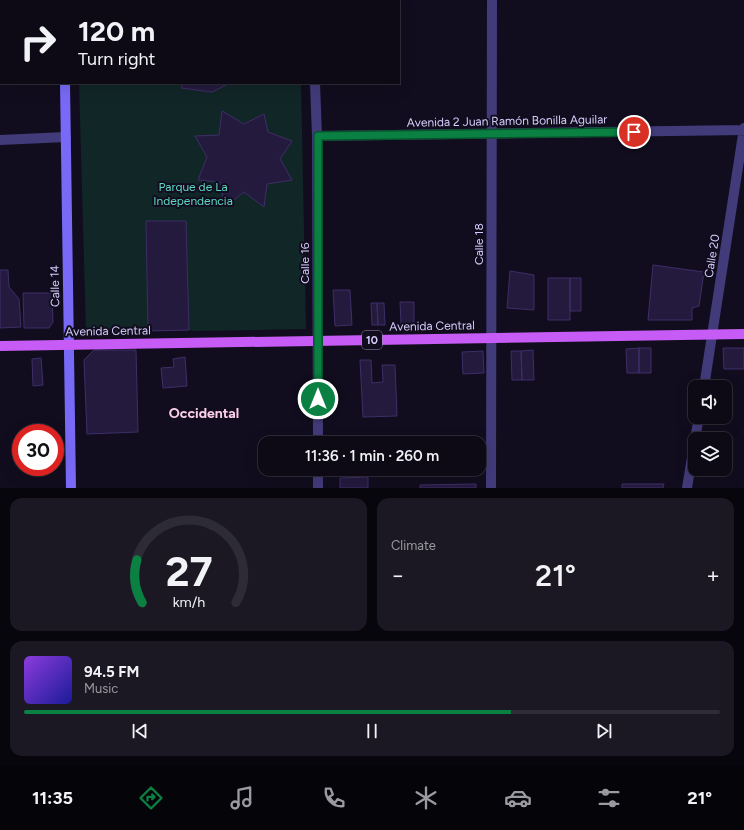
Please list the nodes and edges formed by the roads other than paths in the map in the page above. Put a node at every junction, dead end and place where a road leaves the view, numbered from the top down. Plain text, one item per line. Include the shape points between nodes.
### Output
1 (492, 0) edge
2 (65, 84) edge
3 (315, 84) edge
4 (744, 130) edge
5 (492, 134) junction
6 (318, 136) junction
7 (66, 137) junction
8 (0, 140) edge
9 (713, 334) junction
10 (744, 334) edge
11 (492, 338) junction
12 (318, 341) junction
13 (69, 344) junction
14 (0, 346) edge
15 (705, 380) edge
16 (318, 436) edge
17 (318, 476) edge
18 (689, 476) edge
19 (71, 488) edge
20 (318, 488) edge
21 (491, 488) edge
22 (687, 488) edge

1 - 5 street, Calle 18
2 - 7 main road, Calle 14
3 - 6 street, Calle 16
4 - 5 street, Avenida 2 Juan Ramón Bonilla Aguilar
4 - 9 street, Calle 20
5 - 6 street, Avenida 2 Juan Ramón Bonilla Aguilar
5 - 11 street, Calle 18
6 - 12 street, Calle 16
7 - 8 street
7 - 13 main road, Calle 14
9 - 10 main road, Avenida Central / 10
9 - 11 main road, Avenida Central / 10
9 - 15 street, Calle 20
11 - 12 main road, Avenida Central / 10
11 - 21 street, Calle 18
12 - 13 main road, Avenida Central / 10
12 - 16 street, Calle 16
13 - 14 main road, Avenida Central / 10
13 - 19 main road, Calle 14
17 - 20 street
18 - 22 street

